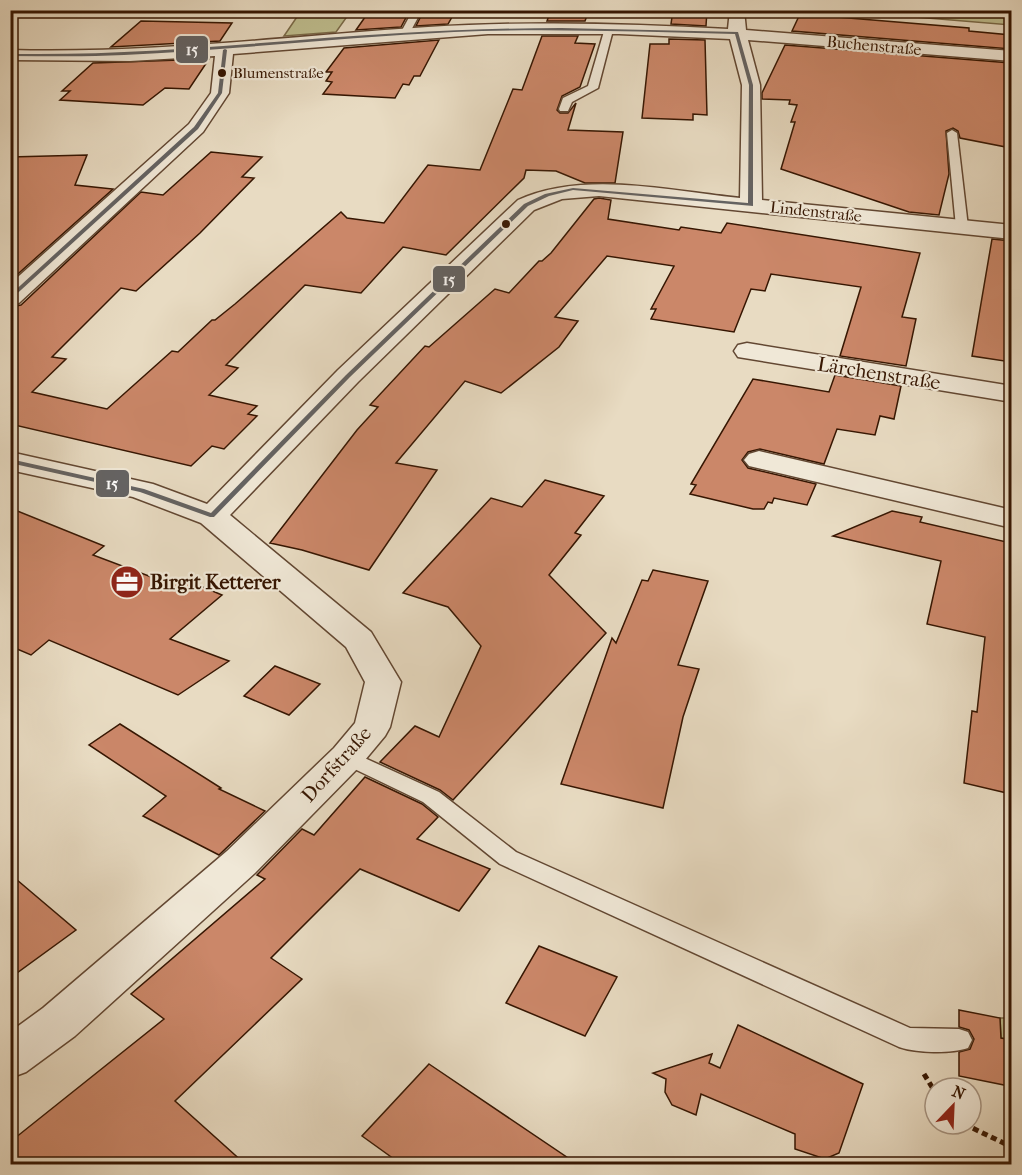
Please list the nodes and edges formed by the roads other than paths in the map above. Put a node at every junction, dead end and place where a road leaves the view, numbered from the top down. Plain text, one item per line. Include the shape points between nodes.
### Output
1 (418, 10) edge
2 (738, 10) edge
3 (608, 30) junction
4 (737, 33) junction
5 (405, 34) junction
6 (225, 50) junction
7 (10, 56) edge
8 (1011, 56) edge
9 (564, 109) dead end
10 (952, 133) dead end
11 (751, 204) junction
12 (962, 227) junction
13 (1011, 232) edge
14 (10, 298) edge
15 (747, 351) dead end
16 (1011, 394) edge
17 (759, 460) dead end
18 (10, 461) edge
19 (212, 516) junction
20 (1011, 519) edge
21 (347, 757) junction
22 (959, 1040) dead end
23 (10, 1058) edge

1 - 5 lane
2 - 4 street
3 - 4 street
3 - 5 street via 500,29
3 - 9 lane via 593,88 567,100
4 - 8 street, Buchenstraße
4 - 11 street via 751,85
5 - 6 street
6 - 7 street
6 - 14 street via 220,93 196,128
10 - 12 lane
11 - 12 street, Lindenstraße
11 - 19 street, Lindenstraße via 573,189 526,205 348,376
12 - 13 street, Lindenstraße
15 - 16 street, Lärchenstraße
17 - 20 street
18 - 19 street, Dorfstraße via 142,490
19 - 21 street, Dorfstraße via 359,640 383,682 372,727
21 - 22 lane via 431,797 508,858 908,1039
21 - 23 street, Dorfstraße via 241,862 59,1022

